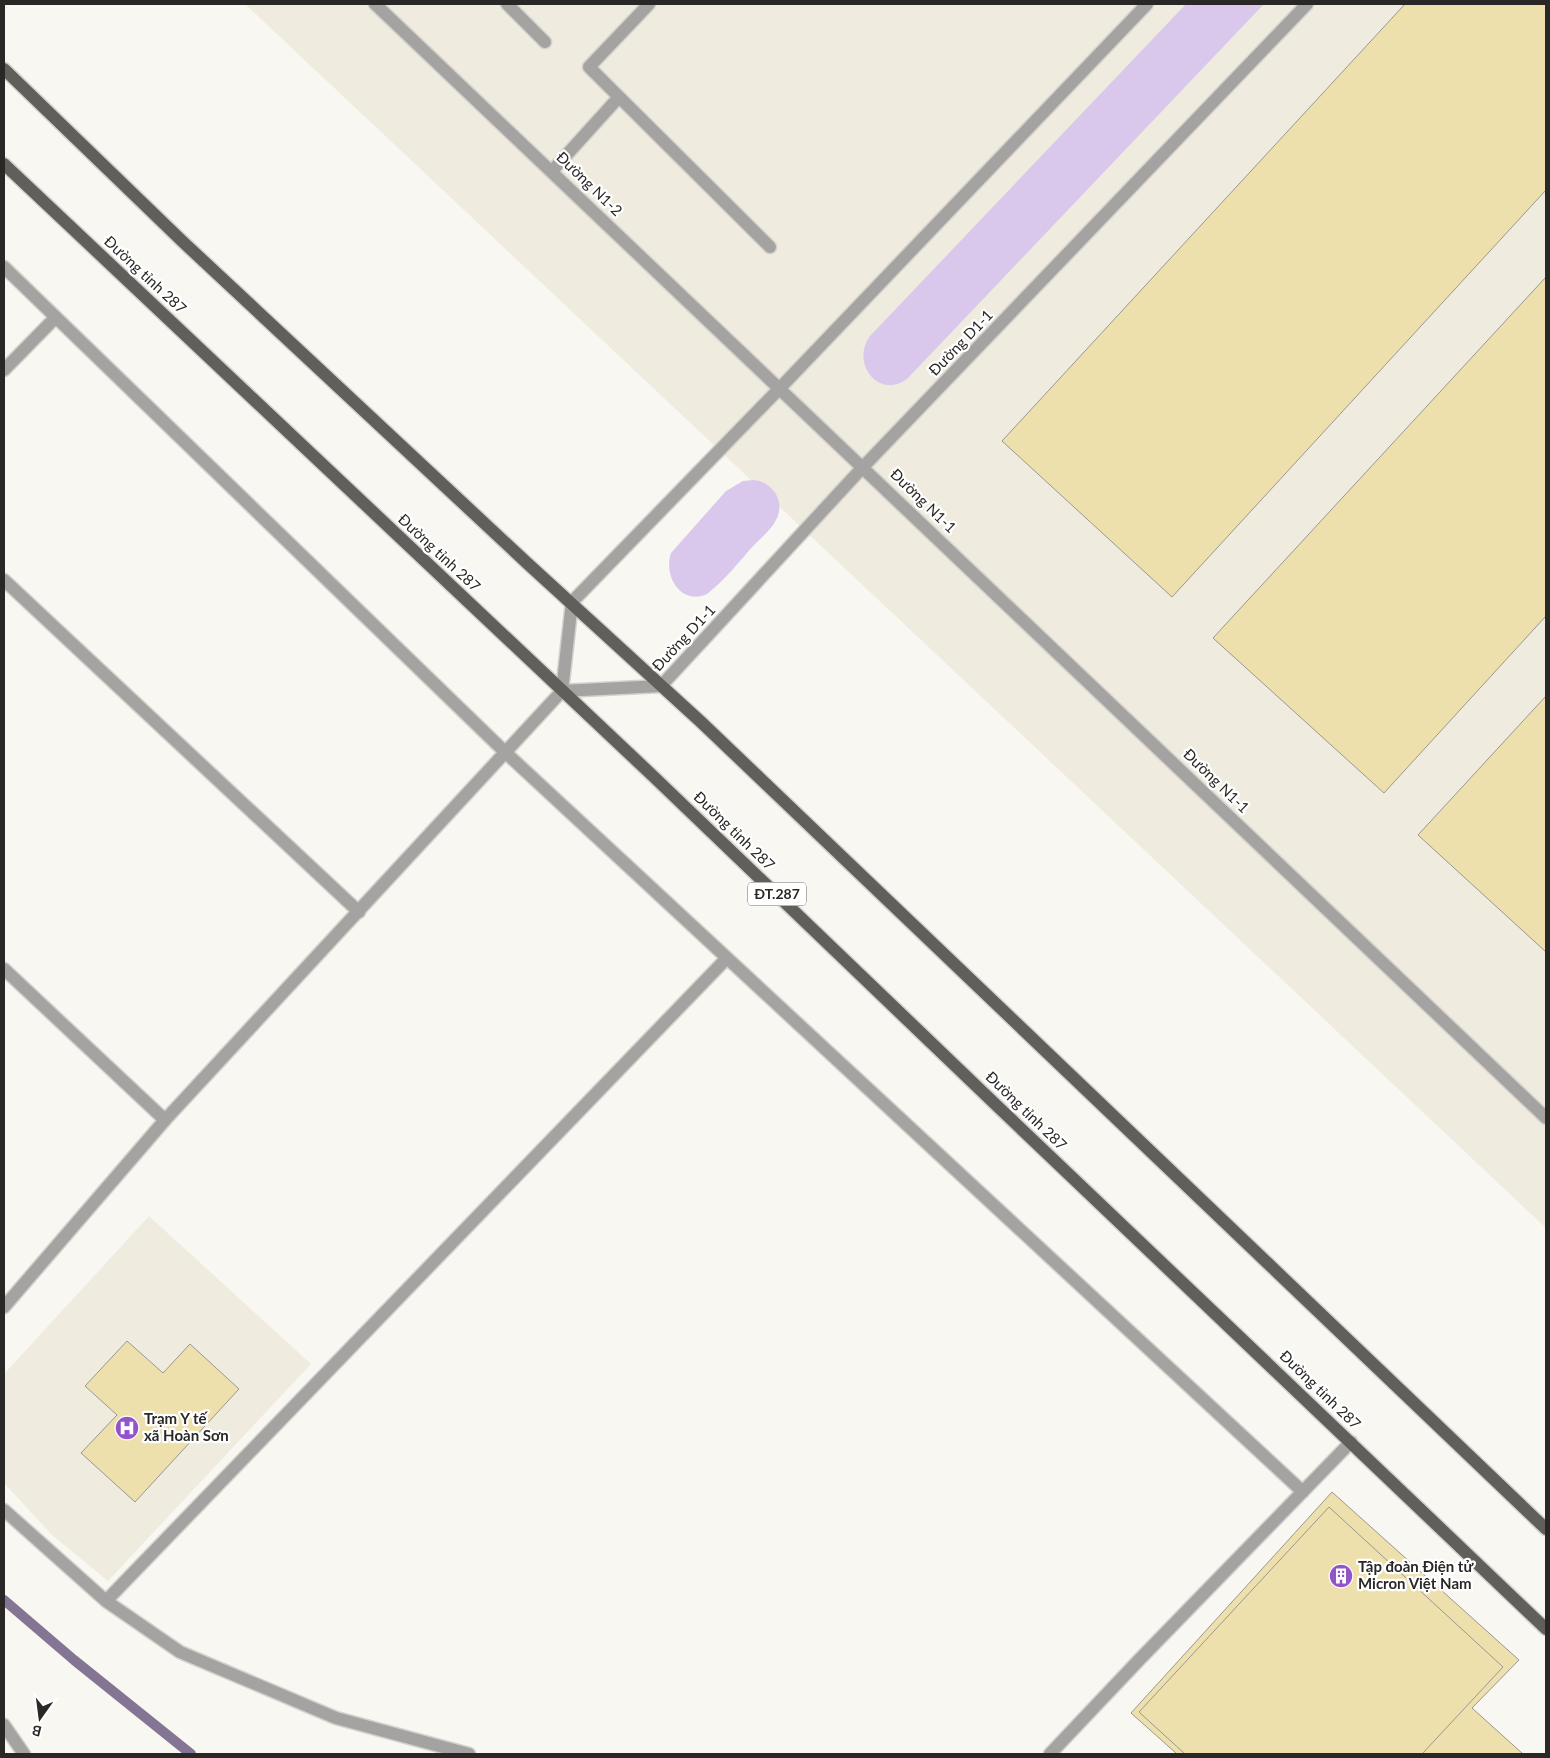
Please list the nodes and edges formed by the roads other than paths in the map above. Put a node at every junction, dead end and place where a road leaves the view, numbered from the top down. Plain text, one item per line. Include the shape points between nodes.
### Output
1 (375, 4) edge
2 (507, 4) edge
3 (649, 4) edge
4 (1147, 4) edge
5 (1307, 4) edge
6 (545, 42) dead end
7 (4, 69) edge
8 (619, 97) junction
9 (4, 164) edge
10 (552, 171) junction
11 (770, 247) dead end
12 (4, 267) edge
13 (56, 317) junction
14 (4, 370) edge
15 (780, 388) junction
16 (864, 467) junction
17 (4, 580) edge
18 (572, 602) junction
19 (661, 686) junction
20 (562, 691) junction
21 (506, 753) junction
22 (359, 912) junction
23 (727, 958) junction
24 (4, 969) edge
25 (1546, 1118) edge
26 (165, 1120) junction
27 (4, 1307) edge
28 (1351, 1442) junction
29 (1303, 1492) junction
30 (4, 1510) edge
31 (1546, 1529) edge
32 (106, 1600) junction
33 (1546, 1629) edge
34 (4, 1726) edge
35 (24, 1754) edge
36 (469, 1754) edge
37 (1050, 1754) edge

1 - 10 street, Đường N1-2
2 - 6 street
3 - 8 street via 589,67
4 - 15 street
5 - 16 street, Đường D1-1
7 - 18 main road via 189,247
8 - 10 street
8 - 11 street
9 - 20 main road, Đường tỉnh 287 / ĐT.287
10 - 15 street, Đường N1-2
12 - 13 street
13 - 14 street
13 - 21 street
15 - 16 street, Đường N1-2
15 - 18 street
16 - 19 street, Đường D1-1
16 - 25 street, Đường N1-1
17 - 22 street
18 - 19 main road
18 - 20 street
19 - 20 street, Đường D1-1
19 - 31 main road
20 - 21 street
20 - 28 main road, Đường tỉnh 287 / ĐT.287
21 - 22 street
21 - 23 street
22 - 26 street
23 - 29 street
23 - 32 street
24 - 26 street
26 - 27 street
28 - 29 street
28 - 33 main road, Đường tỉnh 287 / ĐT.287
29 - 37 street
30 - 32 street
32 - 36 street via 180,1652 286,1698 336,1718
34 - 35 street

